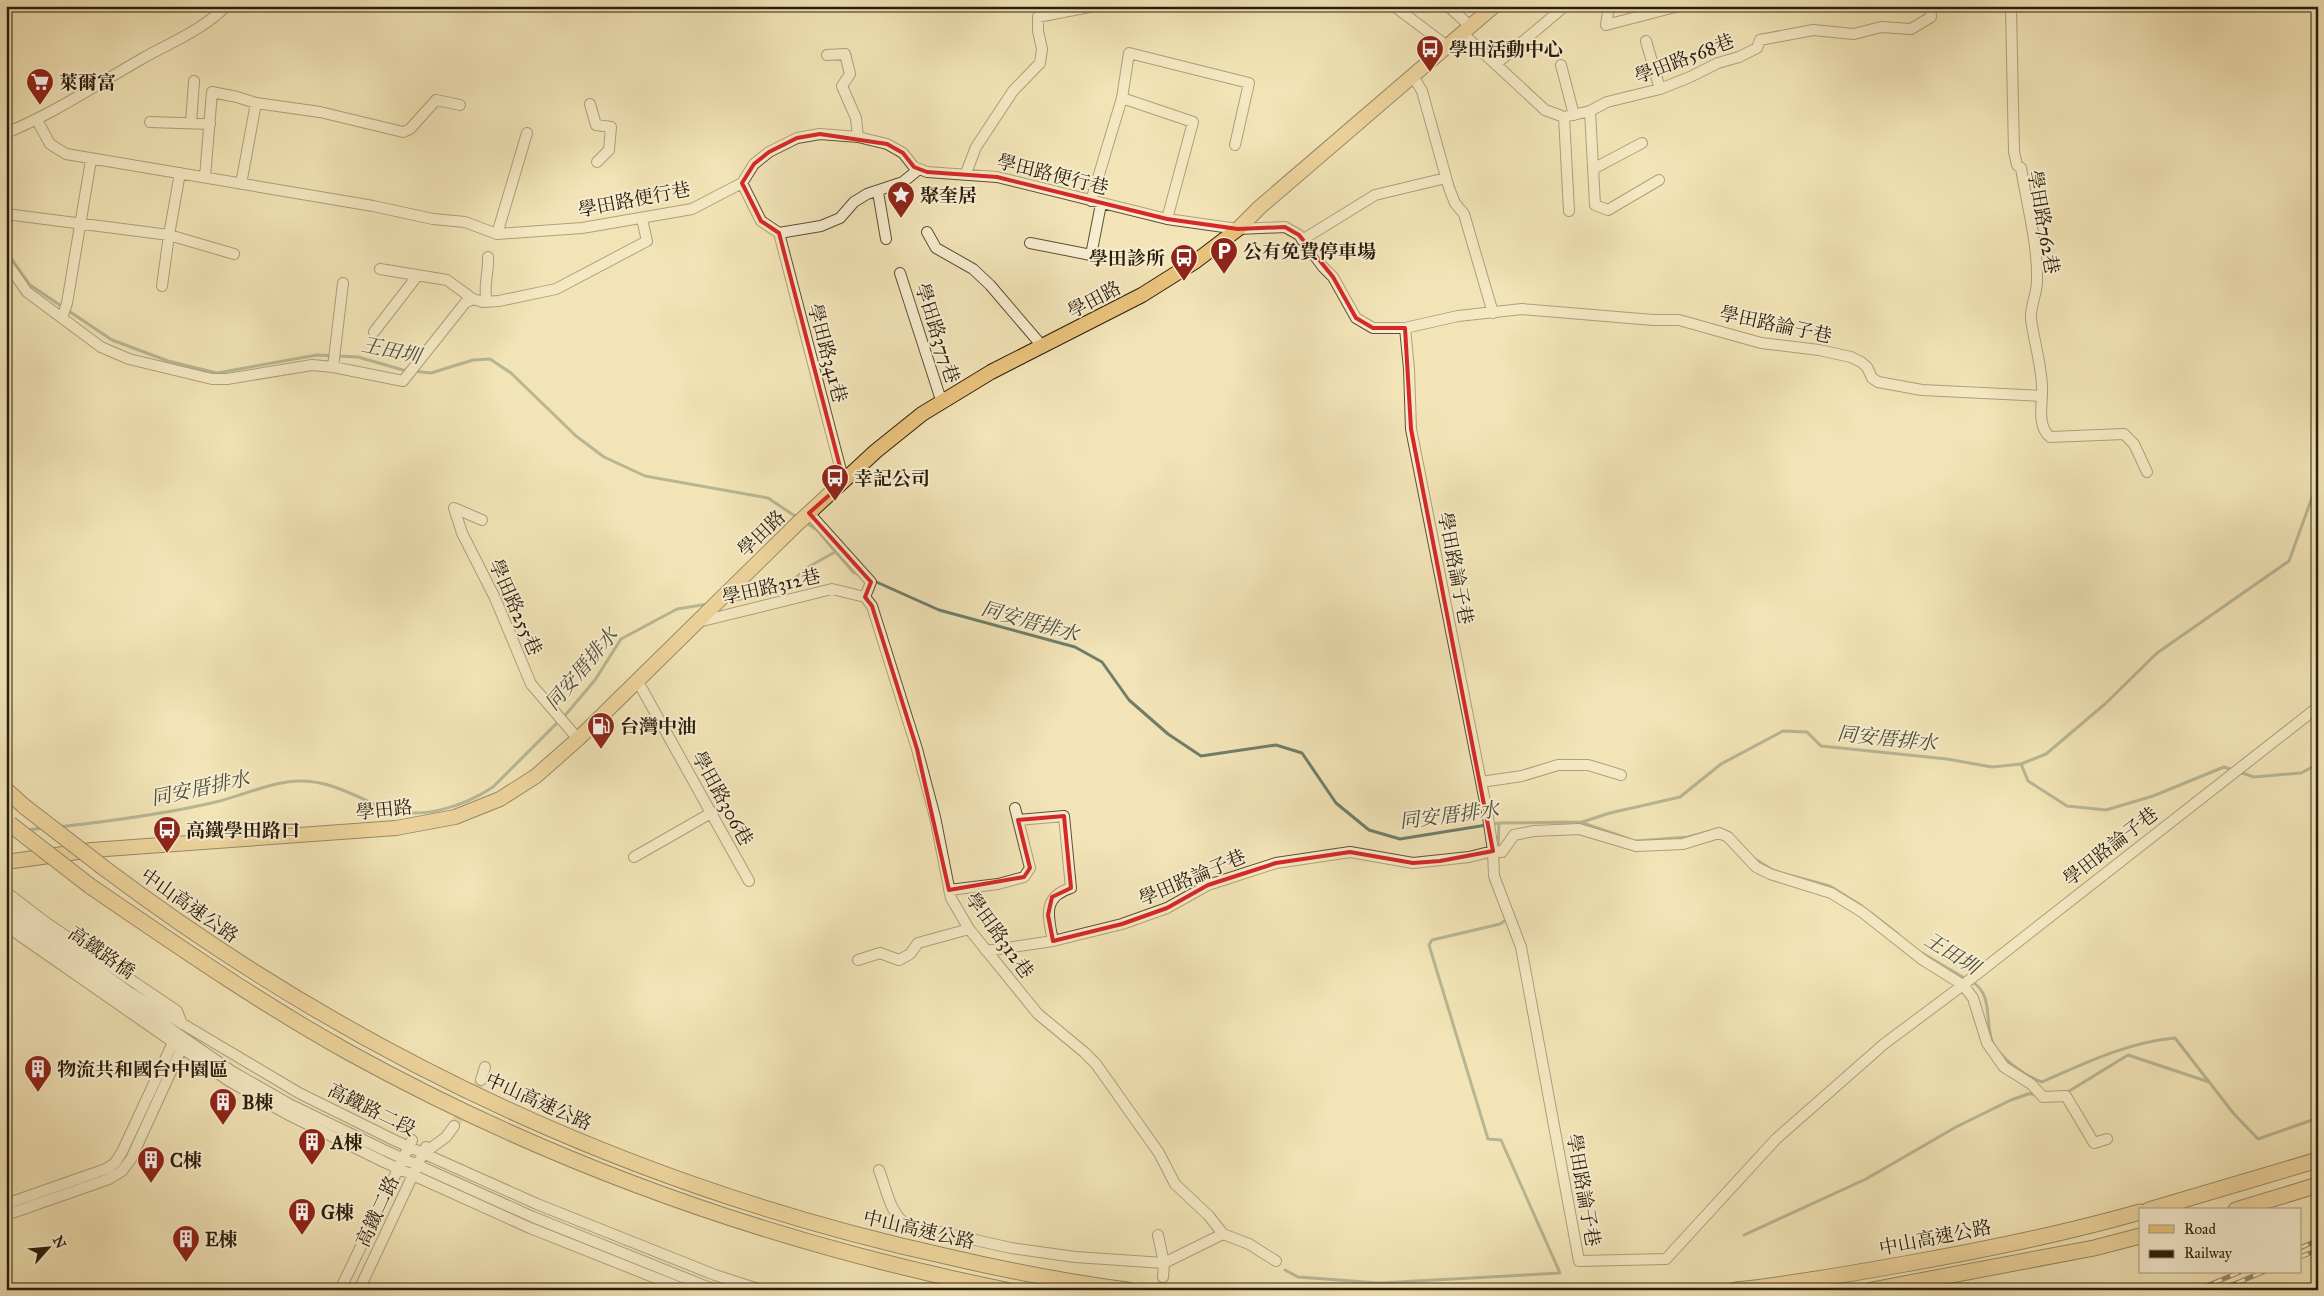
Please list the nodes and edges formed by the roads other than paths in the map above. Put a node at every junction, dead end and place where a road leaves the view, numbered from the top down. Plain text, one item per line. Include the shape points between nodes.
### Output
1 (226, 6) edge
2 (1094, 6) edge
3 (1394, 6) edge
4 (1448, 6) edge
5 (1494, 6) edge
6 (1564, 6) edge
7 (1609, 6) edge
8 (1679, 6) edge
9 (1930, 6) edge
10 (2011, 9) dead end
11 (1466, 30) junction
12 (1646, 41) dead end
13 (1447, 46) junction
14 (828, 55) dead end
15 (1496, 64) junction
16 (1561, 65) dead end
17 (1413, 76) junction
18 (194, 81) dead end
19 (1660, 88) junction
20 (1122, 98) junction
21 (256, 103) junction
22 (460, 104) dead end
23 (590, 104) dead end
24 (1590, 111) junction
25 (1569, 116) junction
26 (37, 120) junction
27 (150, 122) dead end
28 (191, 122) junction
29 (210, 124) junction
30 (6, 133) edge
31 (527, 133) dead end
32 (858, 137) junction
33 (1642, 143) dead end
34 (1235, 145) dead end
35 (91, 160) junction
36 (597, 162) dead end
37 (1593, 169) junction
38 (920, 170) junction
39 (180, 173) junction
40 (966, 173) junction
41 (205, 177) junction
42 (1446, 178) junction
43 (1659, 180) dead end
44 (742, 183) junction
45 (241, 184) junction
46 (878, 192) junction
47 (1096, 202) junction
48 (1569, 211) dead end
49 (6, 214) edge
50 (642, 219) junction
51 (1167, 219) junction
52 (80, 224) junction
53 (1238, 229) junction
54 (927, 232) dead end
55 (779, 233) junction
56 (496, 234) junction
57 (169, 235) junction
58 (886, 239) dead end
59 (1302, 240) junction
60 (1030, 243) dead end
61 (234, 254) dead end
62 (488, 257) dead end
63 (6, 262) edge
64 (380, 269) dead end
65 (900, 273) dead end
66 (418, 275) junction
67 (343, 283) dead end
68 (162, 286) dead end
69 (478, 300) junction
70 (1493, 312) junction
71 (62, 318) junction
72 (1405, 328) junction
73 (374, 332) dead end
74 (1043, 347) junction
75 (333, 367) junction
76 (2042, 396) junction
77 (942, 403) junction
78 (2146, 472) dead end
79 (844, 482) junction
80 (809, 513) junction
81 (482, 520) dead end
82 (865, 597) junction
83 (695, 622) junction
84 (637, 680) junction
85 (2318, 707) edge
86 (573, 734) junction
87 (1621, 775) dead end
88 (1482, 782) junction
89 (6, 790) edge
90 (1015, 808) dead end
91 (711, 813) junction
92 (1018, 820) junction
93 (8, 823) edge
94 (1493, 851) junction
95 (634, 857) dead end
96 (6, 862) edge
97 (748, 881) dead end
98 (950, 890) junction
99 (6, 892) edge
100 (6, 904) edge
101 (6, 915) edge
102 (6, 926) edge
103 (970, 929) junction
104 (40, 935) junction
105 (1053, 941) junction
106 (986, 950) junction
107 (858, 960) dead end
108 (1963, 985) junction
109 (180, 1028) junction
110 (187, 1039) junction
111 (172, 1042) junction
112 (485, 1067) dead end
113 (481, 1080) tunnel mouth
114 (454, 1126) tunnel mouth
115 (2107, 1139) dead end
116 (410, 1143) junction
117 (427, 1149) junction
118 (402, 1158) junction
119 (2318, 1160) edge
120 (418, 1165) junction
121 (398, 1169) junction
122 (879, 1170) dead end
123 (413, 1176) junction
124 (2318, 1185) edge
125 (6, 1204) edge
126 (2156, 1208) edge
127 (2243, 1208) edge
128 (2139, 1212) edge
129 (6, 1215) edge
130 (1223, 1234) junction
131 (1158, 1235) dead end
132 (2139, 1236) edge
133 (1276, 1261) dead end
134 (1164, 1263) junction
135 (1163, 1277) tunnel mouth
136 (340, 1290) edge
137 (359, 1290) edge
138 (686, 1290) edge
139 (715, 1290) edge
140 (761, 1290) edge
141 (1006, 1290) edge
142 (1127, 1290) edge
143 (1736, 1290) edge
144 (1872, 1290) edge

1 - 26 street via 186,35
2 - 40 street via 1038,17 1042,49 1040,62 1013,91 976,147
3 - 13 street
4 - 11 street
5 - 11 main road, 學田路
6 - 15 street
7 - 8 street via 1606,25
9 - 19 street, 學田路568巷 via 1931,17 1911,29 1881,27 1854,34 1813,30 1760,40 1757,48
10 - 76 street, 學田路762巷 via 2014,152 2021,168 2036,258 2037,283 2031,320 2039,355
11 - 13 main road, 學田路
11 - 15 street
12 - 19 street
13 - 17 main road, 學田路
14 - 32 street via 845,54 850,74 842,86 856,118
15 - 25 street via 1545,110
16 - 25 street
17 - 42 street via 1422,91
17 - 53 main road, 學田路
18 - 28 street
19 - 24 street, 學田路568巷 via 1607,102
20 - 34 street via 1129,53 1249,83
20 - 47 street
20 - 51 street via 1193,122
21 - 22 street via 320,112 403,132 410,129 436,100
21 - 29 street via 212,92
21 - 45 street
23 - 36 street via 596,125 611,127 609,150
24 - 25 street, 學田路568巷
24 - 37 street
25 - 48 street
26 - 30 street
26 - 35 street, 學田路便行巷 via 50,144 66,154
27 - 28 street
28 - 29 street
29 - 41 street
31 - 56 street
32 - 38 street, 學田路便行巷 via 887,144 903,153 914,168
32 - 44 street, 學田路便行巷 via 820,134 797,138 769,152 754,164
33 - 37 street
35 - 39 street, 學田路便行巷
35 - 52 street
37 - 43 street via 1595,205 1608,210
38 - 40 street, 學田路便行巷
38 - 46 street via 903,182
39 - 41 street, 學田路便行巷
39 - 57 street
40 - 47 street, 學田路便行巷 via 997,177
41 - 45 street, 學田路便行巷
42 - 59 street via 1375,195
42 - 70 street via 1455,203 1464,214
44 - 50 street, 學田路便行巷 via 692,209
44 - 55 street via 761,221
45 - 56 street, 學田路便行巷 via 465,222
46 - 55 street via 867,194 854,202 840,218 821,226
46 - 58 street
47 - 51 street, 學田路便行巷
47 - 60 street via 1091,255
49 - 52 street
50 - 56 street, 學田路便行巷 via 551,231
50 - 69 street via 647,241 556,289 536,295
51 - 53 street, 學田路便行巷
52 - 57 street
52 - 71 street
53 - 59 street, 學田路論子巷 via 1286,227
53 - 74 main road, 學田路 via 1196,261 1142,295
54 - 74 street via 936,248 972,269 990,285
55 - 79 street, 學田路341巷
57 - 61 street
57 - 68 street
59 - 72 street, 學田路論子巷 via 1333,277 1356,318 1373,328
62 - 69 street via 484,285 486,297
63 - 71 street via 27,292
64 - 66 street
65 - 77 street, 學田路377巷
66 - 69 street via 447,280
66 - 73 street
67 - 75 street
69 - 75 street via 465,303 403,381
70 - 72 street, 學田路論子巷
70 - 76 street, 學田路論子巷 via 1522,308 1679,320 1761,343 1851,357 1867,367 1878,382 1922,390
71 - 75 street via 101,347 129,359 212,380 312,365
72 - 88 street, 學田路論子巷 via 1411,429
74 - 77 main road, 學田路 via 991,372
76 - 78 street, 學田路762巷 via 2042,424 2050,437 2124,434 2134,444
77 - 79 main road, 學田路 via 922,414 876,451
79 - 80 main road, 學田路
80 - 82 street via 871,582
80 - 83 main road, 學田路
81 - 86 street, 學田路255巷 via 454,508 462,533 495,598 531,684
82 - 83 street, 學田路312巷 via 832,589
82 - 98 street, 學田路312巷 via 872,606 917,749
83 - 84 main road, 學田路
84 - 86 main road, 學田路
84 - 91 street, 學田路306巷
85 - 108 street, 學田路論子巷
86 - 96 main road, 學田路 via 536,776 500,798 442,820 396,828 92,850
87 - 88 street via 1588,765 1558,765 1522,776
88 - 94 street, 學田路論子巷
89 - 142 highway, 中山高速公路, bridge via 104,868 243,967 359,1036 454,1085 604,1152 702,1188 842,1232 1000,1268
90 - 92 street
91 - 95 street
91 - 97 street, 學田路306巷
92 - 98 street via 1030,868 1024,877
92 - 105 street via 1064,816 1071,888 1052,898 1048,915
93 - 141 highway, bridge via 90,886 232,983 350,1053 500,1128 615,1177 784,1236
94 - 105 street, 學田路論子巷 via 1422,862 1350,852 1276,863 1208,885 1167,908 1122,924
94 - 108 street, 學田路論子巷 via 1502,852 1514,835 1534,831 1579,829 1636,846 1683,844 1719,833 1728,837 1756,867 1831,892 1923,960
94 - 108 street, 學田路論子巷 via 1494,876 1521,947 1579,1261 1666,1259 1776,1139 1884,1044
98 - 103 street, 學田路312巷 via 951,898
99 - 109 street, 高鐵路二段 via 177,1011
100 - 104 street, 高鐵路橋
101 - 104 street, 高鐵路橋
102 - 111 street, 高鐵路二段
103 - 106 street, 學田路312巷
103 - 107 street via 918,943 910,954 899,960 880,953
104 - 109 street, 高鐵路橋
105 - 106 street, 學田路論子巷
106 - 130 street, 學田路312巷 via 1038,1014 1096,1064 1159,1153 1175,1184
108 - 115 street, 學田路論子巷 via 1974,998 1987,1043 2004,1067 2031,1084 2043,1097 2066,1096 2094,1143
109 - 110 street, 高鐵路二段
109 - 111 street
110 - 111 street, 高鐵路二段
110 - 116 street, 高鐵路二段
110 - 118 street, 高鐵路二段 via 233,1072 291,1105
110 - 121 street, 高鐵路二段 via 230,1081 287,1114
110 - 129 street via 131,1159 122,1171 109,1179
111 - 125 street via 115,1163
112 - 113 street
114 - 117 street
116 - 117 street, 高鐵路二段
116 - 118 street, 高鐵二路
117 - 120 street, 高鐵二路
117 - 140 street, 高鐵路二段 via 537,1204
118 - 120 street, 高鐵路二段
118 - 121 street, 高鐵二路
119 - 126 highway
120 - 123 street, 高鐵二路
120 - 139 street, 高鐵路二段 via 533,1217
121 - 123 street, 高鐵路二段
121 - 136 street, 高鐵二路
122 - 134 street via 896,1214 908,1225 1011,1248 1075,1257
123 - 137 street, 高鐵二路
123 - 138 street, 高鐵路二段 via 530,1228
124 - 127 highway
128 - 143 highway, 中山高速公路 via 2088,1227 1976,1251
130 - 133 street via 1249,1244
130 - 134 street
131 - 134 street
132 - 144 highway via 2094,1248
134 - 135 street

